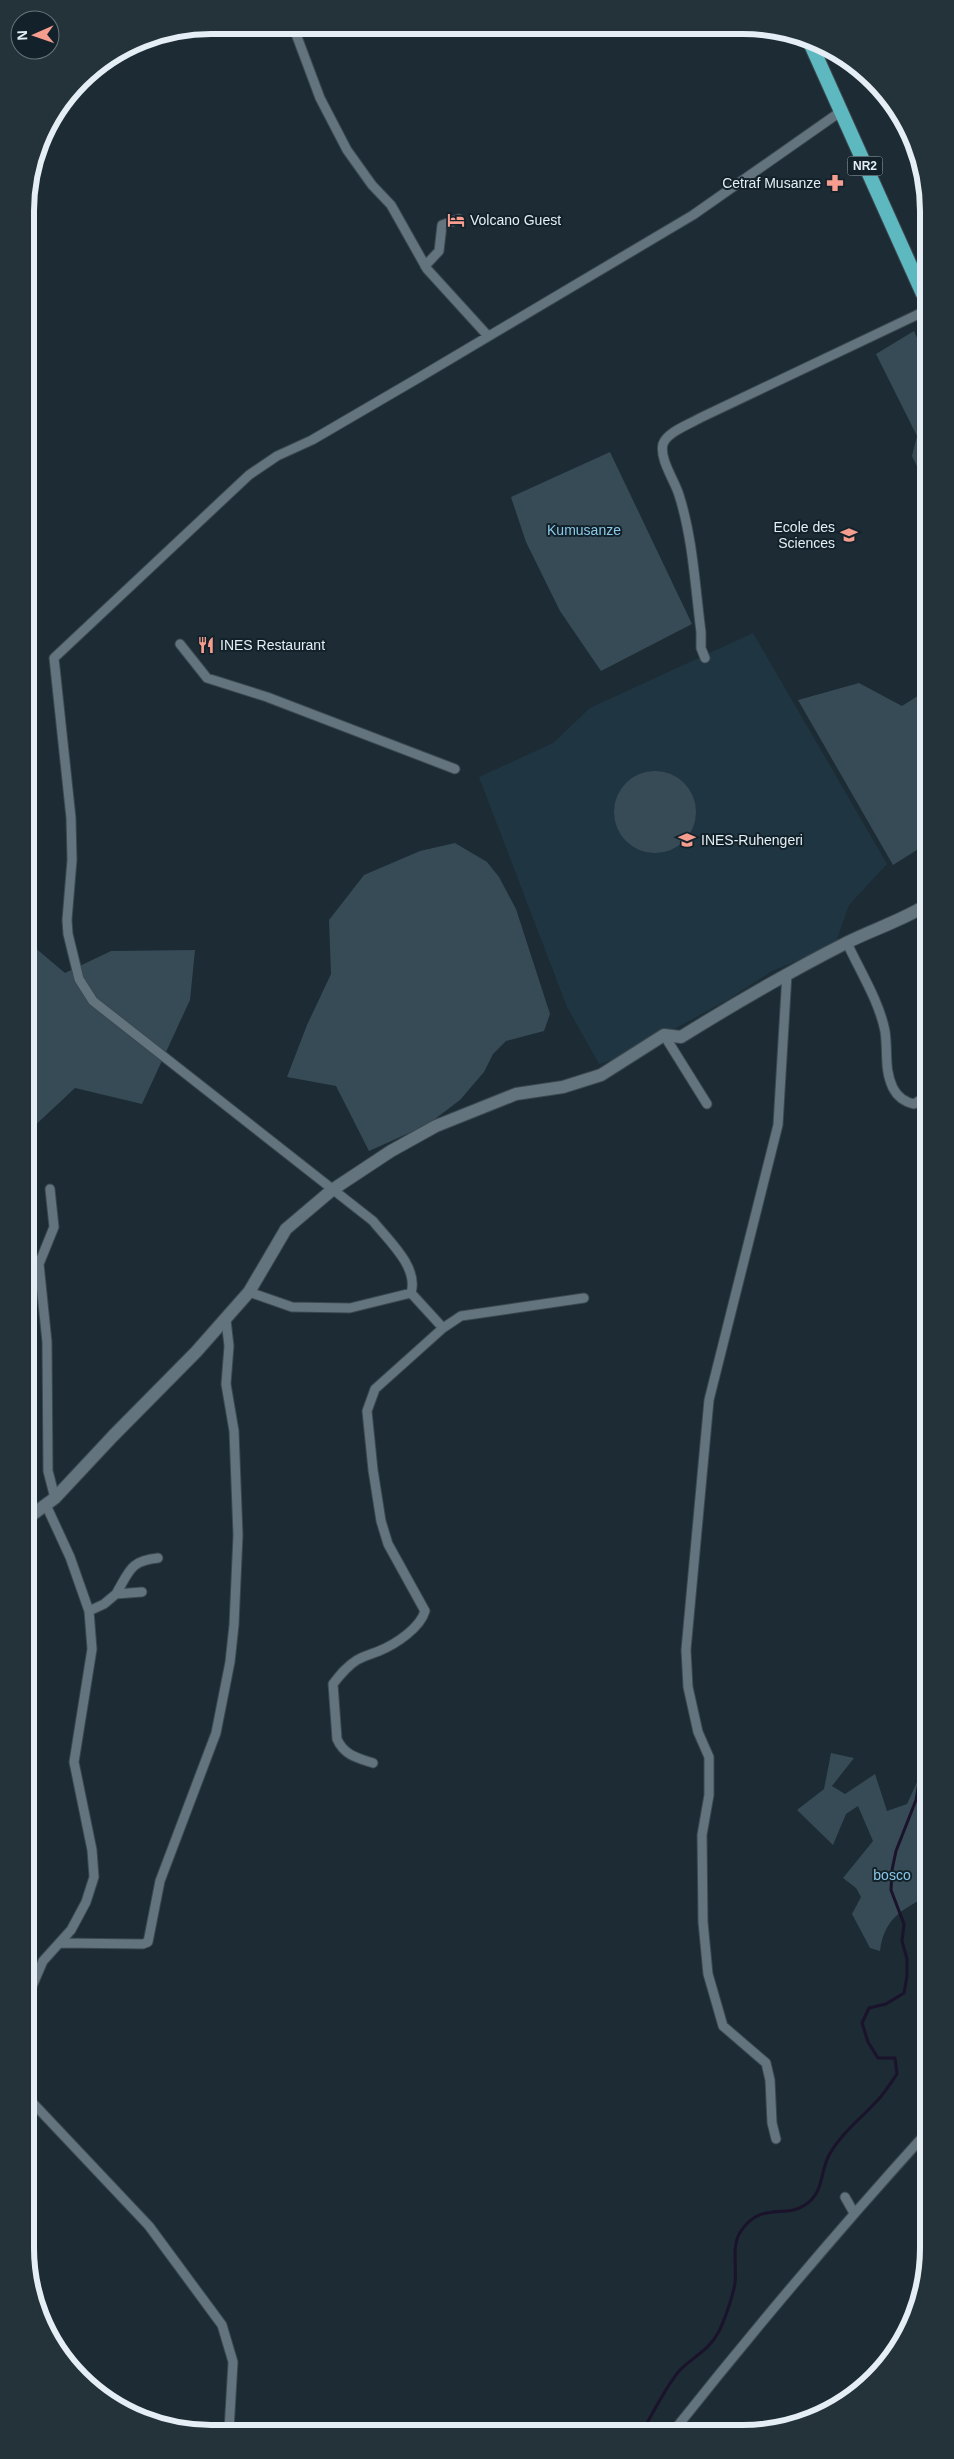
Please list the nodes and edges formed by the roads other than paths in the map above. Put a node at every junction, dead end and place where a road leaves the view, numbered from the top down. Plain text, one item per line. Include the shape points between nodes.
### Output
1 (296, 34) edge
2 (812, 48) edge
3 (840, 112) junction
4 (459, 219) dead end
5 (425, 266) junction
6 (920, 287) edge
7 (920, 313) edge
8 (488, 336) junction
9 (180, 644) dead end
10 (705, 658) dead end
11 (455, 769) dead end
12 (920, 909) edge
13 (847, 943) junction
14 (787, 974) junction
15 (664, 1035) junction
16 (920, 1100) edge
17 (707, 1104) dead end
18 (50, 1189) dead end
19 (332, 1190) junction
20 (248, 1292) junction
21 (411, 1293) junction
22 (584, 1298) dead end
23 (226, 1320) junction
24 (443, 1328) junction
25 (50, 1501) junction
26 (34, 1513) edge
27 (158, 1558) dead end
28 (142, 1592) dead end
29 (116, 1594) junction
30 (89, 1611) junction
31 (373, 1763) dead end
32 (60, 1942) junction
33 (34, 1982) edge
34 (34, 2104) edge
35 (776, 2139) dead end
36 (920, 2140) edge
37 (846, 2197) dead end
38 (854, 2213) junction
39 (229, 2425) edge
40 (678, 2425) edge

1 - 5 street via 320,98 347,150 391,205
2 - 3 highway, NR2
3 - 6 highway, NR2
3 - 8 street via 692,215
4 - 5 street via 442,225 439,250
5 - 8 street
7 - 10 street via 700,418 667,437 663,446 664,458 689,530 701,648
8 - 19 street via 320,435 262,465 54,658 71,818 72,860 67,920 75,962 85,991 93,1001
9 - 11 street via 207,678 267,697
12 - 13 main road
13 - 14 main road
13 - 16 street via 881,1017 889,1078 894,1091 907,1103
14 - 15 main road via 680,1037
14 - 35 street via 778,1125 709,1400 686,1650 688,1688 698,1732 709,1757 709,1795 702,1834 703,1922 708,1974 723,2026 766,2063
15 - 17 street
15 - 19 main road via 602,1075 563,1087 516,1094 436,1126
18 - 25 street via 54,1227 39,1264 47,1342
19 - 20 main road via 286,1229
19 - 21 street via 374,1221 406,1264 414,1283
20 - 21 street via 292,1307 350,1308
20 - 23 main road
21 - 24 street
22 - 24 street via 460,1316
23 - 25 main road
23 - 32 street via 229,1346 226,1384 234,1431 238,1535 234,1625 216,1733 160,1881 148,1942
24 - 31 street via 375,1389 367,1411 373,1470 388,1544 425,1611 423,1618 405,1635 381,1651 358,1659 332,1684 340,1746 352,1757
25 - 26 main road
25 - 30 street
27 - 29 street via 141,1560 133,1565
28 - 29 street
29 - 30 street
30 - 32 street via 92,1649 74,1762 92,1850 94,1877 86,1902 71,1930
32 - 33 street via 43,1961
34 - 39 street via 149,2226 222,2325 233,2362
36 - 38 street
37 - 38 street
38 - 40 street

